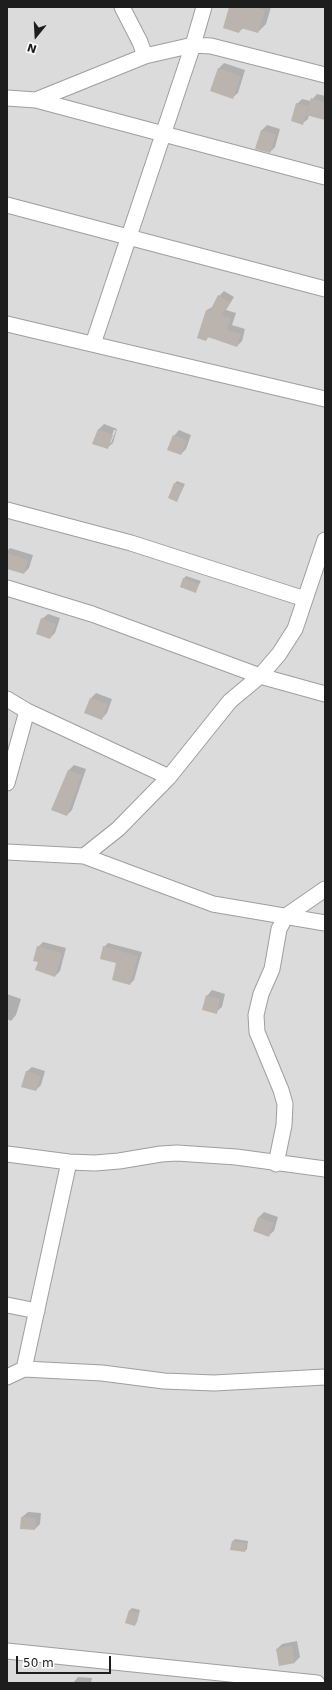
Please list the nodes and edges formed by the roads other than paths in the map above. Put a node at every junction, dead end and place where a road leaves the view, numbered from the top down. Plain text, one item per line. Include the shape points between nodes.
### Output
1 (122, 7) edge
2 (204, 7) edge
3 (193, 45) junction
4 (145, 56) junction
5 (325, 74) edge
6 (7, 98) edge
7 (36, 100) junction
8 (164, 133) junction
9 (325, 177) edge
10 (8, 209) edge
11 (129, 237) junction
12 (325, 289) edge
13 (7, 324) edge
14 (93, 344) junction
15 (325, 399) edge
16 (7, 510) edge
17 (325, 540) edge
18 (7, 588) edge
19 (305, 599) junction
20 (260, 676) junction
21 (325, 694) edge
22 (7, 699) edge
23 (27, 711) junction
24 (169, 777) junction
25 (7, 783) edge
26 (7, 852) edge
27 (84, 856) junction
28 (325, 889) edge
29 (286, 916) junction
30 (325, 923) edge
31 (7, 1154) edge
32 (69, 1162) junction
33 (276, 1164) junction
34 (325, 1169) edge
35 (7, 1305) edge
36 (37, 1311) junction
37 (24, 1369) junction
38 (7, 1377) edge
39 (325, 1377) edge
40 (7, 1651) edge
41 (317, 1683) edge

1 - 4 street
2 - 3 street
3 - 4 street
3 - 5 street via 211,46
3 - 8 street
4 - 7 street
6 - 7 street
7 - 8 street
8 - 9 street
8 - 11 street
10 - 11 street
11 - 12 street
11 - 14 street
13 - 14 street
14 - 15 street
16 - 19 street via 131,543
17 - 19 street
18 - 20 street via 92,614
19 - 20 street via 295,629 280,654
20 - 21 street
20 - 24 street via 230,701
22 - 23 street
23 - 24 street
23 - 25 street
24 - 27 street via 118,829
26 - 27 street
27 - 29 street via 213,904
28 - 29 street
29 - 30 street
29 - 33 street via 279,928 272,969 261,994 256,1015 257,1032 285,1104 284,1126
31 - 32 street
32 - 33 street via 119,1161 177,1153 236,1157
32 - 36 street
33 - 34 street
35 - 36 street
36 - 37 street
37 - 38 street
37 - 39 street via 102,1372 164,1381 207,1382
40 - 41 street

